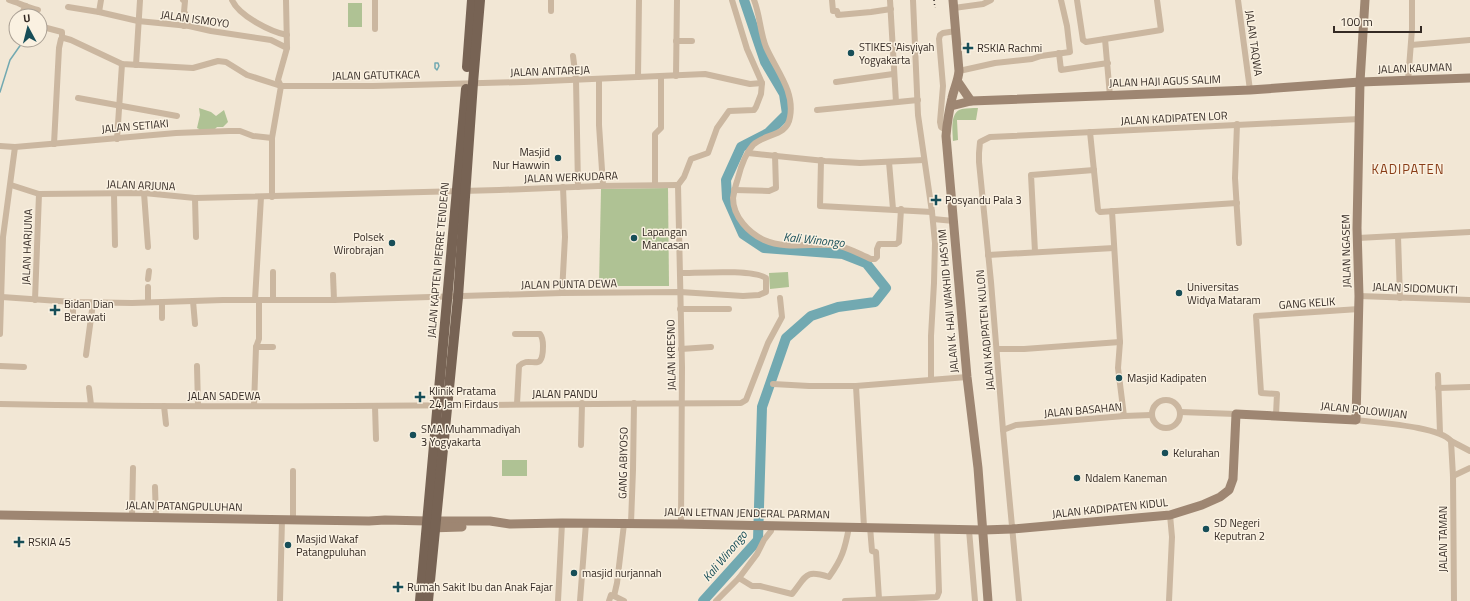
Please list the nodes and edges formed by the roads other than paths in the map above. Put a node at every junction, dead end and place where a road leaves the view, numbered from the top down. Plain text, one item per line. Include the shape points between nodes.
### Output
1 (9, 0) edge
2 (101, 0) edge
3 (140, 0) edge
4 (183, 0) edge
5 (232, 0) edge
6 (286, 0) edge
7 (375, 0) edge
8 (472, 0) edge
9 (480, 0) edge
10 (551, 0) edge
11 (639, 0) edge
12 (677, 0) edge
13 (732, 0) edge
14 (754, 0) edge
15 (832, 0) edge
16 (890, 0) edge
17 (913, 0) edge
18 (1060, 0) edge
19 (1077, 0) edge
20 (1157, 0) edge
21 (1238, 0) edge
22 (1365, 0) edge
23 (1412, 0) edge
24 (988, 1) edge
25 (953, 4) edge
26 (29, 6) edge
27 (68, 7) dead end
28 (890, 9) junction
29 (552, 11) dead end
30 (99, 12) junction
31 (138, 21) junction
32 (184, 26) junction
33 (48, 29) edge
34 (375, 29) dead end
35 (956, 31) junction
36 (63, 34) junction
37 (287, 35) junction
38 (1105, 39) junction
39 (692, 40) dead end
40 (1470, 40) edge
41 (676, 41) junction
42 (1411, 45) junction
43 (287, 48) junction
44 (1060, 53) junction
45 (573, 56) dead end
46 (1108, 63) junction
47 (122, 64) junction
48 (136, 65) junction
49 (959, 71) junction
50 (893, 74) junction
51 (676, 76) junction
52 (638, 77) junction
53 (660, 77) junction
54 (1470, 78) edge
55 (599, 79) junction
56 (576, 80) junction
57 (1408, 81) junction
58 (836, 82) dead end
59 (958, 82) junction
60 (1360, 82) junction
61 (469, 83) junction
62 (762, 83) junction
63 (280, 86) junction
64 (943, 86) junction
65 (1250, 90) junction
66 (1110, 96) junction
67 (78, 98) dead end
68 (918, 100) junction
69 (971, 101) junction
70 (896, 102) junction
71 (952, 102) junction
72 (119, 105) junction
73 (817, 110) dead end
74 (177, 116) dead end
75 (1360, 119) junction
76 (1237, 124) junction
77 (946, 131) junction
78 (1090, 132) junction
79 (990, 137) joint
80 (272, 138) junction
81 (117, 139) junction
82 (54, 144) junction
83 (0, 146) edge
84 (15, 147) junction
85 (748, 153) junction
86 (775, 155) junction
87 (821, 160) junction
88 (924, 160) junction
89 (889, 162) junction
90 (1094, 170) junction
91 (655, 184) junction
92 (11, 185) junction
93 (678, 185) junction
94 (603, 186) junction
95 (563, 187) junction
96 (578, 187) junction
97 (734, 190) junction
98 (461, 191) junction
99 (144, 193) junction
100 (39, 194) junction
101 (114, 194) junction
102 (261, 197) junction
103 (272, 197) junction
104 (195, 198) junction
105 (1237, 203) junction
106 (893, 209) junction
107 (901, 209) junction
108 (1112, 211) junction
109 (932, 212) junction
110 (933, 219) junction
111 (954, 221) junction
112 (1470, 232) edge
113 (1398, 236) junction
114 (196, 237) dead end
115 (1358, 238) junction
116 (1239, 243) dead end
117 (115, 245) dead end
118 (148, 247) dead end
119 (1114, 248) junction
120 (1035, 252) junction
121 (988, 255) junction
122 (149, 271) dead end
123 (273, 272) dead end
124 (680, 273) junction
125 (333, 274) dead end
126 (148, 279) dead end
127 (148, 287) dead end
128 (680, 292) junction
129 (562, 293) junction
130 (1359, 296) junction
131 (2, 297) junction
132 (447, 297) junction
133 (458, 297) junction
134 (780, 298) dead end
135 (1400, 298) junction
136 (35, 300) junction
137 (257, 300) junction
138 (273, 300) junction
139 (334, 300) junction
140 (1470, 300) edge
141 (193, 301) junction
142 (73, 302) junction
143 (148, 302) junction
144 (162, 302) junction
145 (93, 303) junction
146 (680, 309) junction
147 (729, 309) dead end
148 (1359, 309) junction
149 (73, 315) dead end
150 (162, 318) dead end
151 (195, 324) dead end
152 (0, 334) edge
153 (515, 334) dead end
154 (1120, 342) junction
155 (256, 347) junction
156 (274, 347) dead end
157 (711, 347) dead end
158 (682, 349) junction
159 (997, 350) junction
160 (86, 355) dead end
161 (0, 366) edge
162 (197, 366) dead end
163 (24, 367) dead end
164 (1438, 375) dead end
165 (967, 377) junction
166 (931, 378) junction
167 (773, 384) dead end
168 (856, 386) junction
169 (1470, 386) edge
170 (89, 388) dead end
171 (1438, 388) junction
172 (634, 403) junction
173 (682, 403) junction
174 (0, 404) edge
175 (517, 404) junction
176 (582, 404) junction
177 (91, 405) junction
178 (437, 405) junction
179 (164, 406) junction
180 (198, 406) junction
181 (254, 406) junction
182 (375, 406) junction
183 (448, 406) junction
184 (1180, 412) junction
185 (1236, 414) junction
186 (1151, 415) junction
187 (1276, 415) junction
188 (1124, 416) junction
189 (1356, 420) junction
190 (1002, 421) junction
191 (166, 424) dead end
192 (1016, 425) junction
193 (1003, 430) junction
194 (1440, 433) junction
195 (376, 439) dead end
196 (1451, 441) junction
197 (581, 444) dead end
198 (1470, 451) edge
199 (133, 468) dead end
200 (1470, 468) edge
201 (294, 471) dead end
202 (1453, 476) junction
203 (155, 487) dead end
204 (0, 515) edge
205 (1170, 515) junction
206 (132, 517) junction
207 (156, 517) junction
208 (282, 519) junction
209 (293, 520) junction
210 (562, 523) junction
211 (586, 523) junction
212 (628, 524) junction
213 (681, 524) junction
214 (431, 525) junction
215 (771, 526) junction
216 (849, 527) junction
217 (867, 527) junction
218 (1012, 529) junction
219 (937, 530) junction
220 (969, 530) junction
221 (983, 530) junction
222 (739, 578) junction
223 (611, 598) edge
224 (879, 599) junction
225 (280, 601) edge
226 (420, 601) edge
227 (428, 601) edge
228 (558, 601) edge
229 (580, 601) edge
230 (624, 601) edge
231 (716, 601) edge
232 (845, 601) edge
233 (975, 601) edge
234 (988, 601) edge
235 (1018, 601) edge
236 (1169, 601) edge
237 (1454, 601) edge

1 - 26 street
2 - 30 street
3 - 31 street
4 - 32 street
5 - 37 street via 258,24
6 - 37 street
7 - 34 street
8 - 61 main road, JALAN KAPTEN PIERRE TENDEAN
9 - 61 main road, JALAN KAPTEN PIERRE TENDEAN
10 - 29 street
11 - 52 street
12 - 41 street
13 - 62 street via 747,48
14 - 85 street via 766,46 790,97 791,112 789,124 785,129 756,143
15 - 28 street via 833,11 837,11 838,15
16 - 28 street
17 - 68 street
18 - 44 street via 1070,52
19 - 38 street via 1083,41
20 - 38 street via 1161,30
21 - 65 street, JALAN TAQWA
22 - 60 street, JALAN NGASEM
23 - 42 street
24 - 25 street
25 - 35 street, JALAN K. HAJI WAKHID HASYIM
27 - 30 street, JALAN ISMOYO
28 - 50 street
30 - 31 street, JALAN ISMOYO
31 - 32 street, JALAN ISMOYO
31 - 48 street
32 - 43 street, JALAN ISMOYO via 271,40
33 - 36 street
35 - 49 street, JALAN K. HAJI WAKHID HASYIM
35 - 64 street via 944,33 939,37
36 - 47 street
36 - 82 street via 59,48
37 - 43 street
38 - 46 street
39 - 41 street
40 - 42 street
41 - 51 street
42 - 57 street
43 - 63 street via 278,80
44 - 46 street via 1061,70
44 - 49 street
45 - 56 street
46 - 66 street
47 - 48 street, JALAN GATUTKACA
47 - 72 street
48 - 63 street, JALAN GATUTKACA via 193,68 218,61 226,62 248,75
49 - 59 street, JALAN K. HAJI WAKHID HASYIM
50 - 58 street
50 - 70 street
51 - 53 street, JALAN ANTAREJA
51 - 62 street, JALAN ANTAREJA via 705,74 750,84
52 - 53 street, JALAN ANTAREJA
52 - 55 street, JALAN ANTAREJA
53 - 91 street via 661,128 655,134
54 - 57 street, JALAN KAUMAN
55 - 56 street, JALAN ANTAREJA
55 - 94 street
56 - 61 street, JALAN ANTAREJA
56 - 96 street
57 - 60 street, JALAN KAUMAN
59 - 69 street
59 - 71 street, JALAN K. HAJI WAKHID HASYIM
60 - 65 street, JALAN HAJI AGUS SALIM
60 - 75 street, JALAN NGASEM
61 - 63 street, JALAN GATUTKACA
61 - 98 main road, JALAN KAPTEN PIERRE TENDEAN
62 - 93 street via 761,94 755,108 727,112 717,128 709,151 691,159
63 - 80 street
64 - 71 street
64 - 77 street via 940,122
65 - 66 street, JALAN HAJI AGUS SALIM
66 - 69 street, JALAN HAJI AGUS SALIM
67 - 72 street
68 - 70 street
68 - 88 street
69 - 71 street, JALAN HAJI AGUS SALIM
70 - 73 street
71 - 77 street, JALAN K. HAJI WAKHID HASYIM
72 - 74 street
72 - 81 street
75 - 76 street, JALAN KADIPATEN LOR
75 - 115 street, JALAN NGASEM
76 - 78 street, JALAN KADIPATEN LOR
76 - 105 street
77 - 111 street, JALAN K. HAJI WAKHID HASYIM
78 - 79 street, JALAN KADIPATEN LOR
78 - 90 street
79 - 121 street, JALAN KADIPATEN KULON via 980,142 978,153
80 - 81 street, JALAN SETIAKI via 229,131
80 - 103 street
81 - 82 street, JALAN SETIAKI
82 - 84 street, JALAN SETIAKI
83 - 84 street, JALAN SETIAKI
84 - 92 street
85 - 86 street
85 - 97 street via 741,164
86 - 87 street
86 - 97 street via 776,188 769,191
87 - 89 street
87 - 106 street via 820,206
88 - 89 street
88 - 109 street
89 - 106 street
90 - 108 street via 1098,210
90 - 120 street via 1031,175
91 - 93 street, JALAN WERKUDARA
91 - 94 street, JALAN WERKUDARA
92 - 100 street, JALAN ARJUNA
92 - 131 street via 2,248
93 - 124 street, JALAN KRESNO
94 - 96 street, JALAN WERKUDARA
95 - 96 street, JALAN WERKUDARA
95 - 98 street, JALAN WERKUDARA
95 - 129 street via 565,237
97 - 107 street via 734,207 738,215 750,232 758,237 776,244 839,246 875,259 881,243 899,242
98 - 103 street, JALAN ARJUNA
98 - 132 main road, JALAN KAPTEN PIERRE TENDEAN
98 - 133 main road, JALAN KAPTEN PIERRE TENDEAN
99 - 101 street, JALAN ARJUNA
99 - 104 street, JALAN ARJUNA
99 - 118 street
100 - 101 street, JALAN ARJUNA
100 - 136 street, JALAN HARJUNA
101 - 117 street
102 - 103 street, JALAN ARJUNA
102 - 104 street, JALAN ARJUNA
102 - 137 street
104 - 114 street
105 - 108 street
105 - 116 street
106 - 107 street
107 - 109 street
108 - 119 street
109 - 110 street
110 - 111 street
110 - 166 street via 935,243
111 - 165 street, JALAN K. HAJI WAKHID HASYIM
112 - 113 street
113 - 115 street
113 - 135 street
115 - 130 street, JALAN NGASEM
119 - 120 street
119 - 154 street
120 - 121 street
121 - 159 street, JALAN KADIPATEN KULON
122 - 126 street
123 - 138 street
124 - 128 street, JALAN KRESNO
124 - 128 street, JALAN PUNTA DEWA via 760,275 766,278 767,289 763,294 744,296
125 - 139 street
127 - 143 street
128 - 129 street, JALAN PUNTA DEWA
128 - 146 street, JALAN KRESNO
129 - 133 street, JALAN PUNTA DEWA
130 - 135 street, JALAN SIDOMUKTI
130 - 148 street, JALAN NGASEM
131 - 136 street, JALAN PUNTA DEWA
131 - 152 street
132 - 133 street, JALAN PUNTA DEWA
132 - 139 street, JALAN PUNTA DEWA
132 - 178 main road, JALAN KAPTEN PIERRE TENDEAN
133 - 183 main road, JALAN KAPTEN PIERRE TENDEAN
134 - 173 street, JALAN PANDU via 782,317 768,343 746,400 741,403
135 - 140 street, JALAN SIDOMUKTI
136 - 142 street, JALAN PUNTA DEWA
137 - 138 street, JALAN PUNTA DEWA
137 - 141 street, JALAN PUNTA DEWA
137 - 155 street via 259,339
138 - 139 street, JALAN PUNTA DEWA
141 - 144 street, JALAN PUNTA DEWA
141 - 151 street
142 - 145 street, JALAN PUNTA DEWA
142 - 149 street
143 - 144 street, JALAN PUNTA DEWA
143 - 145 street, JALAN PUNTA DEWA
144 - 150 street
145 - 160 street
146 - 147 street
146 - 158 street, JALAN KRESNO
148 - 187 street, GANG KELIK via 1256,316 1261,393 1277,394
148 - 189 street, JALAN NGASEM
153 - 175 street via 540,334 543,338 541,360 522,363 519,366
154 - 159 street
154 - 188 street via 1118,368
155 - 156 street
155 - 181 street
157 - 158 street
158 - 173 street, JALAN KRESNO
159 - 190 street, JALAN KADIPATEN KULON
161 - 163 street
162 - 180 street
164 - 171 street
165 - 166 street via 933,380
165 - 221 street, JALAN K. HAJI WAKHID HASYIM
166 - 168 street
167 - 168 street
168 - 217 street
169 - 171 street
170 - 177 street
171 - 194 street
172 - 173 street, JALAN PANDU
172 - 176 street, JALAN PANDU
172 - 212 street, GANG ABIYOSO via 633,470
173 - 213 street, JALAN KRESNO
174 - 177 street, JALAN SADEWA
175 - 176 street, JALAN PANDU
175 - 183 street, JALAN PANDU
176 - 197 street
177 - 179 street, JALAN SADEWA
178 - 182 street, JALAN SADEWA
178 - 183 street, JALAN SADEWA
178 - 214 main road, JALAN KAPTEN PIERRE TENDEAN
179 - 180 street, JALAN SADEWA
179 - 191 street
180 - 181 street, JALAN SADEWA
181 - 182 street, JALAN SADEWA
182 - 195 street
183 - 214 main road, JALAN KAPTEN PIERRE TENDEAN
184 - 185 street
184 - 186 street via 1174,401 1161,400 1154,406
184 - 186 street via 1179,421 1168,428 1158,426
185 - 187 street, JALAN POLOWIJAN
185 - 205 street, JALAN KADIPATEN KIDUL via 1231,487 1226,493 1208,502
186 - 188 street, JALAN BASAHAN
187 - 189 street, JALAN POLOWIJAN
188 - 192 street, JALAN BASAHAN
189 - 194 street, JALAN POLOWIJAN
190 - 192 street, JALAN BASAHAN
190 - 193 street, JALAN KADIPATEN KULON
192 - 193 street, JALAN BASAHAN
193 - 218 street, JALAN KADIPATEN KULON
194 - 196 street, JALAN POLOWIJAN
196 - 198 street, JALAN POLOWIJAN
196 - 202 street
199 - 206 street
200 - 202 street
201 - 209 street
202 - 237 street, JALAN TAMAN
203 - 207 street
204 - 206 street, JALAN PATANGPULUHAN
205 - 218 street, JALAN KADIPATEN KIDUL
205 - 236 street via 1172,537
206 - 207 street, JALAN PATANGPULUHAN
207 - 208 street, JALAN PATANGPULUHAN
208 - 209 street, JALAN PATANGPULUHAN
208 - 225 street
209 - 214 street, JALAN PATANGPULUHAN
210 - 211 street, JALAN LETNAN JENDERAL PARMAN
210 - 214 street, JALAN LETNAN JENDERAL PARMAN via 510,524 490,521
210 - 228 street
211 - 212 street, JALAN LETNAN JENDERAL PARMAN
211 - 229 street
212 - 213 street, JALAN LETNAN JENDERAL PARMAN
212 - 223 street, GANG ABIYOSO via 617,583
213 - 215 street, JALAN LETNAN JENDERAL PARMAN
214 - 226 main road
214 - 227 main road
215 - 216 street, JALAN LETNAN JENDERAL PARMAN
215 - 222 street via 771,531 757,554
216 - 217 street, JALAN LETNAN JENDERAL PARMAN
216 - 222 street via 845,548 830,577 813,573 806,575 792,594 752,586
217 - 219 street, JALAN LETNAN JENDERAL PARMAN
217 - 224 street via 872,552 876,552
218 - 221 street, JALAN KADIPATEN KIDUL
218 - 235 street, JALAN KADIPATEN KULON
219 - 220 street, JALAN LETNAN JENDERAL PARMAN
219 - 224 street via 939,595 934,598
220 - 221 street, JALAN LETNAN JENDERAL PARMAN
220 - 233 street
221 - 234 street, JALAN K. HAJI WAKHID HASYIM
222 - 231 street
223 - 230 street
224 - 232 street

